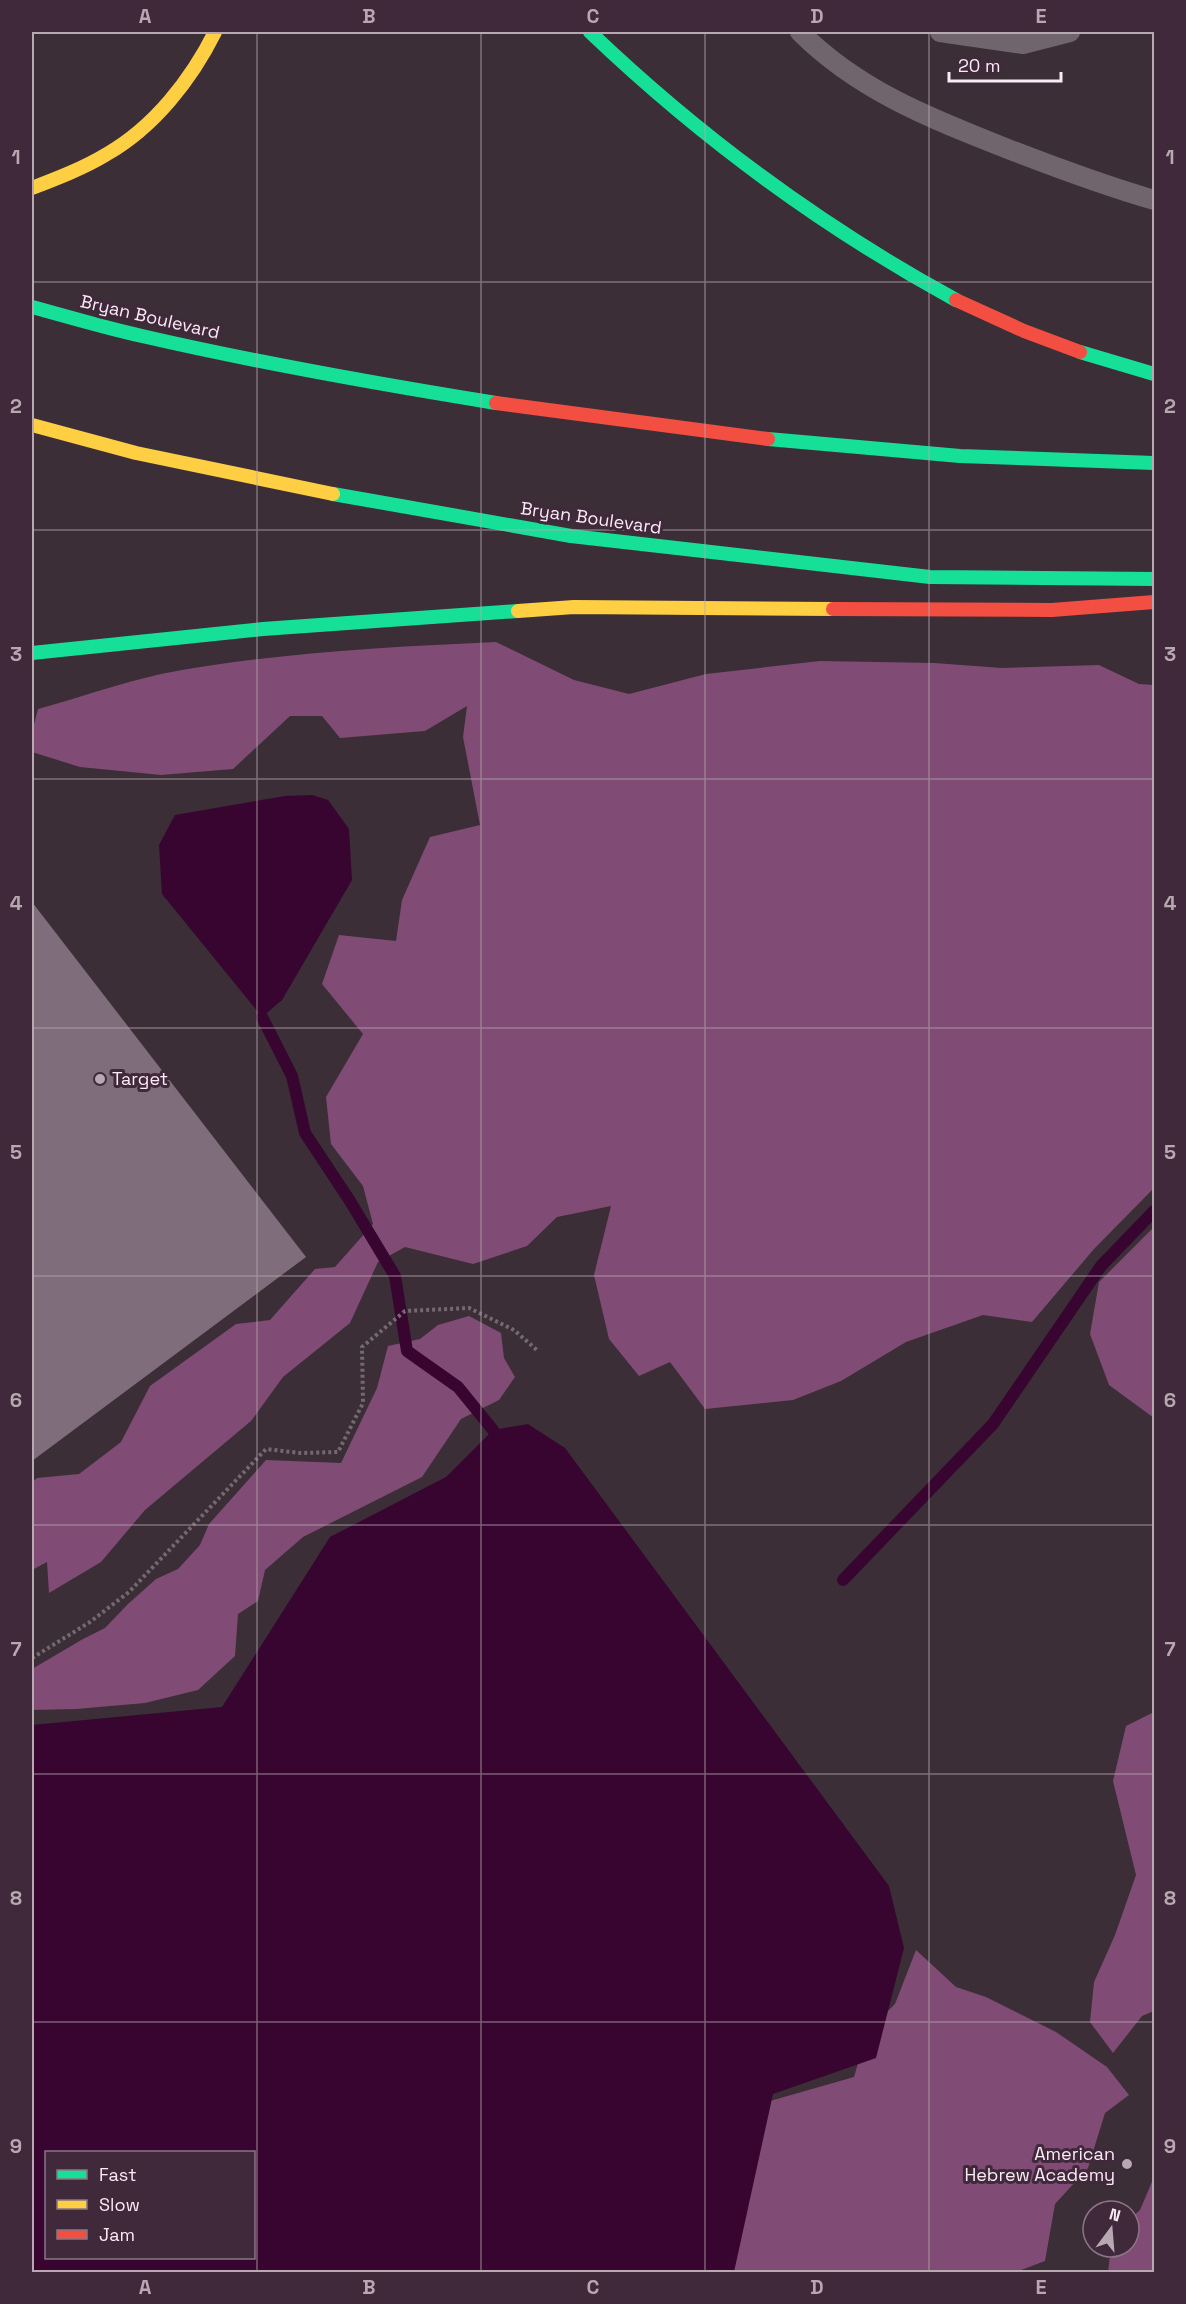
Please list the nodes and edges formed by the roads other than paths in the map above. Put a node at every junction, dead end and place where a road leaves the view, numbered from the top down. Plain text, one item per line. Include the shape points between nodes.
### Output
1 (215, 32) edge
2 (590, 32) edge
3 (800, 32) edge
4 (945, 32) edge
5 (1070, 32) edge
6 (819, 40) edge
7 (32, 188) edge
8 (1155, 200) edge
9 (32, 307) edge
10 (1155, 374) edge
11 (32, 425) edge
12 (1155, 463) edge
13 (1155, 579) edge
14 (1155, 602) edge
15 (32, 653) edge

1 - 7 highway via 181,87 118,148
2 - 10 highway via 729,155 819,219 930,286 1028,333
3 - 6 lane
4 - 5 lane via 1023,44
6 - 8 lane via 872,89 953,127 1098,184
9 - 12 highway, Bryan Boulevard via 156,339 297,368 554,412 755,439 901,453
11 - 13 highway, Bryan Boulevard via 136,453 350,497 571,536 930,577
14 - 15 highway via 1052,610 574,607 263,629

